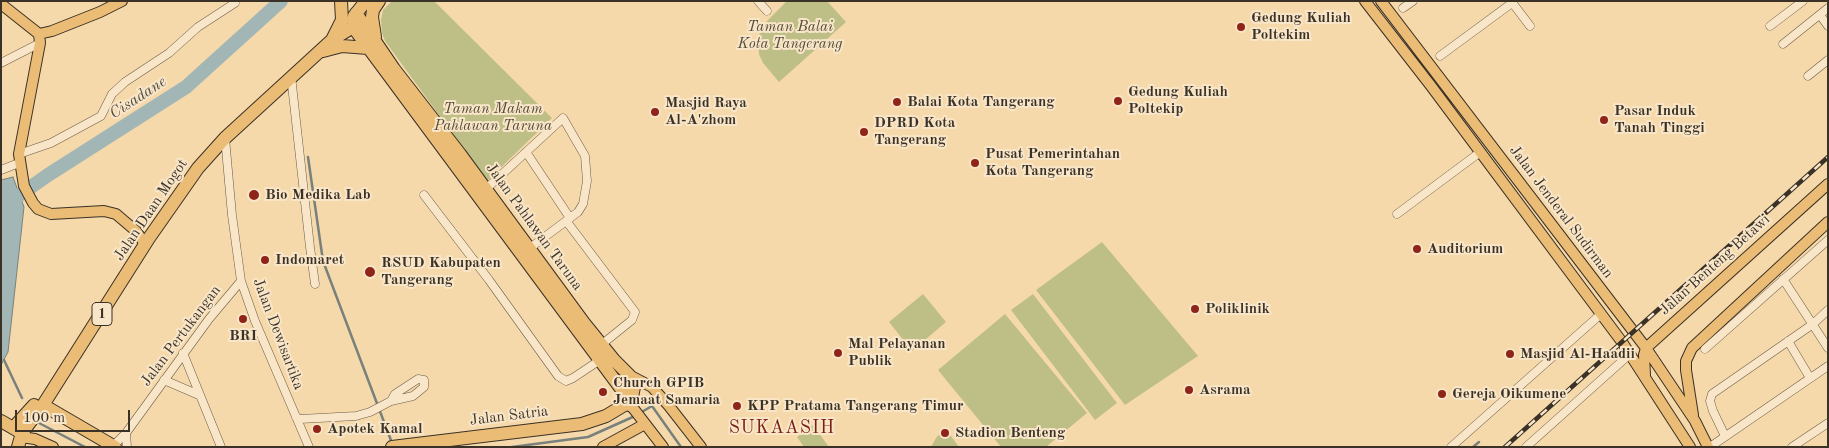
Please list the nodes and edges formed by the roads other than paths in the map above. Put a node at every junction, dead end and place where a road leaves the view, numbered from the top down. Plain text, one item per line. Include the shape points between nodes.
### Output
1 (122, 1) edge
2 (341, 1) edge
3 (366, 1) edge
4 (379, 1) edge
5 (758, 1) edge
6 (1364, 1) edge
7 (1381, 1) edge
8 (1413, 1) edge
9 (1804, 1) edge
10 (1512, 2) edge
11 (235, 3) dead end
12 (1, 4) edge
13 (1403, 8) dead end
14 (1828, 8) edge
15 (767, 10) dead end
16 (1820, 15) junction
17 (359, 26) junction
18 (1530, 26) dead end
19 (1770, 26) dead end
20 (1828, 26) edge
21 (39, 38) junction
22 (332, 40) junction
23 (1783, 44) dead end
24 (372, 45) junction
25 (318, 52) junction
26 (1440, 56) dead end
27 (1828, 60) edge
28 (1, 62) edge
29 (291, 76) junction
30 (1808, 76) dead end
31 (225, 138) junction
32 (526, 152) junction
33 (1479, 152) junction
34 (19, 162) junction
35 (1, 170) edge
36 (1828, 184) edge
37 (486, 189) junction
38 (424, 195) dead end
39 (1397, 214) dead end
40 (568, 220) junction
41 (1828, 222) edge
42 (1828, 240) edge
43 (145, 244) junction
44 (530, 248) junction
45 (1783, 279) junction
46 (241, 281) junction
47 (315, 284) dead end
48 (1828, 310) edge
49 (1600, 314) junction
50 (1812, 324) junction
51 (1788, 341) junction
52 (601, 345) junction
53 (1646, 348) junction
54 (1828, 348) edge
55 (1705, 349) dead end
56 (183, 354) junction
57 (1630, 354) junction
58 (600, 360) junction
59 (1828, 366) edge
60 (629, 375) junction
61 (1646, 378) junction
62 (1810, 378) junction
63 (164, 380) junction
64 (57, 382) junction
65 (199, 395) junction
66 (391, 401) dead end
67 (42, 405) junction
68 (630, 406) junction
69 (1687, 410) junction
70 (296, 417) junction
71 (1673, 419) junction
72 (1, 421) edge
73 (1694, 421) junction
74 (643, 422) junction
75 (1828, 423) edge
76 (126, 433) junction
77 (19, 436) edge
78 (1725, 436) junction
79 (114, 446) edge
80 (395, 446) edge
81 (53, 447) edge
82 (127, 447) edge
83 (221, 447) edge
84 (309, 447) edge
85 (604, 447) edge
86 (663, 447) edge
87 (701, 447) edge
88 (1451, 447) edge
89 (1526, 447) edge
90 (1690, 447) edge
91 (1709, 447) edge
92 (1792, 447) edge

1 - 21 main road
2 - 22 highway via 342,20
3 - 17 highway via 352,20
4 - 24 highway via 373,10
5 - 15 street
6 - 33 main road, Jalan Jenderal Sudirman
7 - 53 main road, Jalan Jenderal Sudirman
8 - 13 street
9 - 19 street
10 - 18 street
10 - 26 street
11 - 34 street via 124,82 112,94 101,116
12 - 21 main road
14 - 16 street
16 - 20 street
16 - 23 street
17 - 22 highway, Jalan Daan Mogot / 1
17 - 24 highway, Jalan Pahlawan Taruna
21 - 28 street
21 - 34 main road
22 - 25 highway, Jalan Daan Mogot / 1
24 - 25 highway via 342,46
24 - 37 highway, Jalan Pahlawan Taruna
24 - 58 highway, Jalan Pahlawan Taruna
25 - 29 highway, Jalan Daan Mogot / 1
27 - 30 street
29 - 31 highway, Jalan Daan Mogot / 1
29 - 47 street
31 - 43 highway, Jalan Daan Mogot / 1 via 198,168
31 - 46 street, Jalan Dewisartika
32 - 37 street
32 - 40 street
32 - 40 street via 563,118 582,149 587,164 583,204
33 - 39 street
33 - 49 main road, Jalan Jenderal Sudirman
34 - 35 street
34 - 43 main road via 24,186 38,209 51,214 104,211 116,214 136,231
36 - 53 main road, Jalan Benteng Betawi
37 - 44 highway, Jalan Pahlawan Taruna
38 - 58 street via 558,376 566,381
40 - 44 street
40 - 52 street via 635,312 632,320
41 - 73 main road via 1692,348 1686,370
42 - 45 street
43 - 64 highway, Jalan Daan Mogot / 1
44 - 52 highway, Jalan Pahlawan Taruna
45 - 50 street
45 - 55 street
46 - 56 street, Jalan Pertukangan
46 - 70 street, Jalan Dewisartika
48 - 50 street
49 - 57 main road, Jalan Jenderal Sudirman
49 - 88 street
50 - 51 street
50 - 54 street
51 - 62 street
51 - 78 street via 1712,394 1710,401
52 - 60 highway, Jalan Pahlawan Taruna
53 - 61 main road
53 - 69 main road, Jalan Jenderal Sudirman
56 - 63 street, Jalan Pertukangan
56 - 65 street
57 - 61 main road, Jalan Jenderal Sudirman
57 - 89 street
58 - 68 highway, Jalan Pahlawan Taruna via 625,393
59 - 62 street
60 - 68 highway via 634,387
60 - 87 main road, Jalan Pahlawan Taruna via 652,387
61 - 71 main road, Jalan Jenderal Sudirman
62 - 78 street
63 - 65 street
63 - 76 street, Jalan Pertukangan
64 - 67 highway, Jalan Daan Mogot / 1
64 - 77 highway via 44,392 28,413
65 - 83 street
66 - 70 street via 356,416
67 - 77 highway, Jalan Daan Mogot / 1
67 - 79 highway
68 - 74 main road
68 - 80 highway, Jalan Satria via 582,424
69 - 71 main road
69 - 73 main road, Jalan Jenderal Sudirman
70 - 84 street, Jalan Dewisartika
71 - 90 main road, Jalan Jenderal Sudirman
72 - 77 highway
73 - 91 main road, Jalan Jenderal Sudirman
74 - 85 main road
74 - 86 main road
75 - 92 street
76 - 79 street, Jalan Pertukangan
76 - 82 street
77 - 81 main road
78 - 91 street

